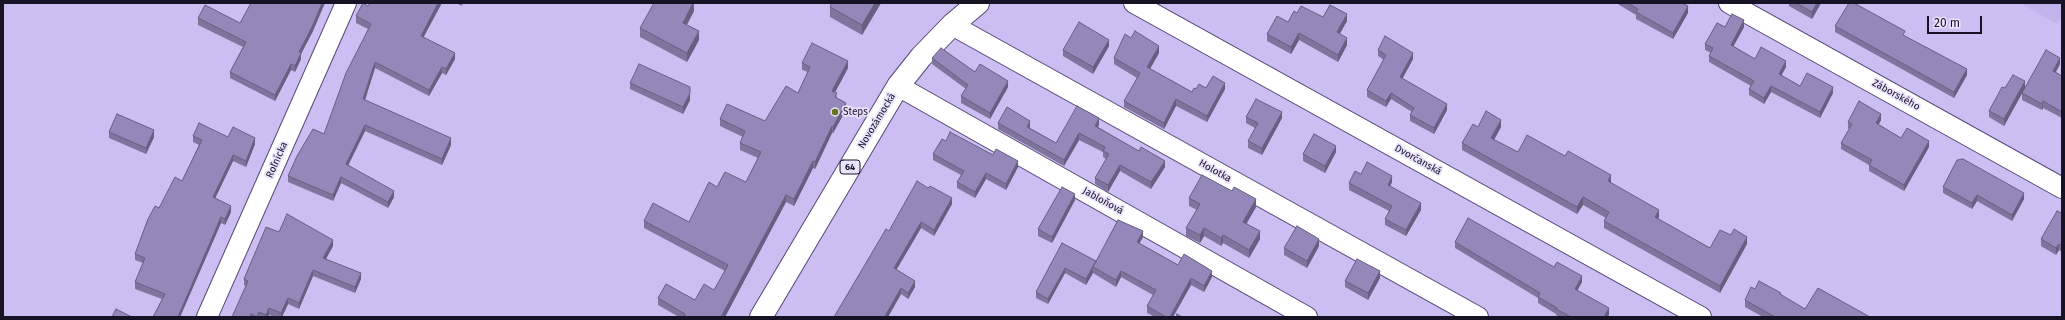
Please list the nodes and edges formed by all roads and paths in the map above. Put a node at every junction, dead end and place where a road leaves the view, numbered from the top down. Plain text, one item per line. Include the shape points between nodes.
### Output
1 (346, 3) edge
2 (978, 3) edge
3 (1134, 3) edge
4 (1729, 3) edge
5 (952, 25) junction
6 (898, 86) junction
7 (2062, 188) edge
8 (207, 317) edge
9 (761, 317) edge
10 (1307, 317) edge
11 (1478, 317) edge
12 (1702, 317) edge

1 - 8 street, Roľnícka
2 - 5 main road, Novozámocká / 64
3 - 12 street, Dvorčanská
4 - 7 street, Záborského
5 - 6 main road, Novozámocká / 64 via 921,57
5 - 11 street, Holotka
6 - 9 main road, Novozámocká / 64
6 - 10 street, Jabloňová

